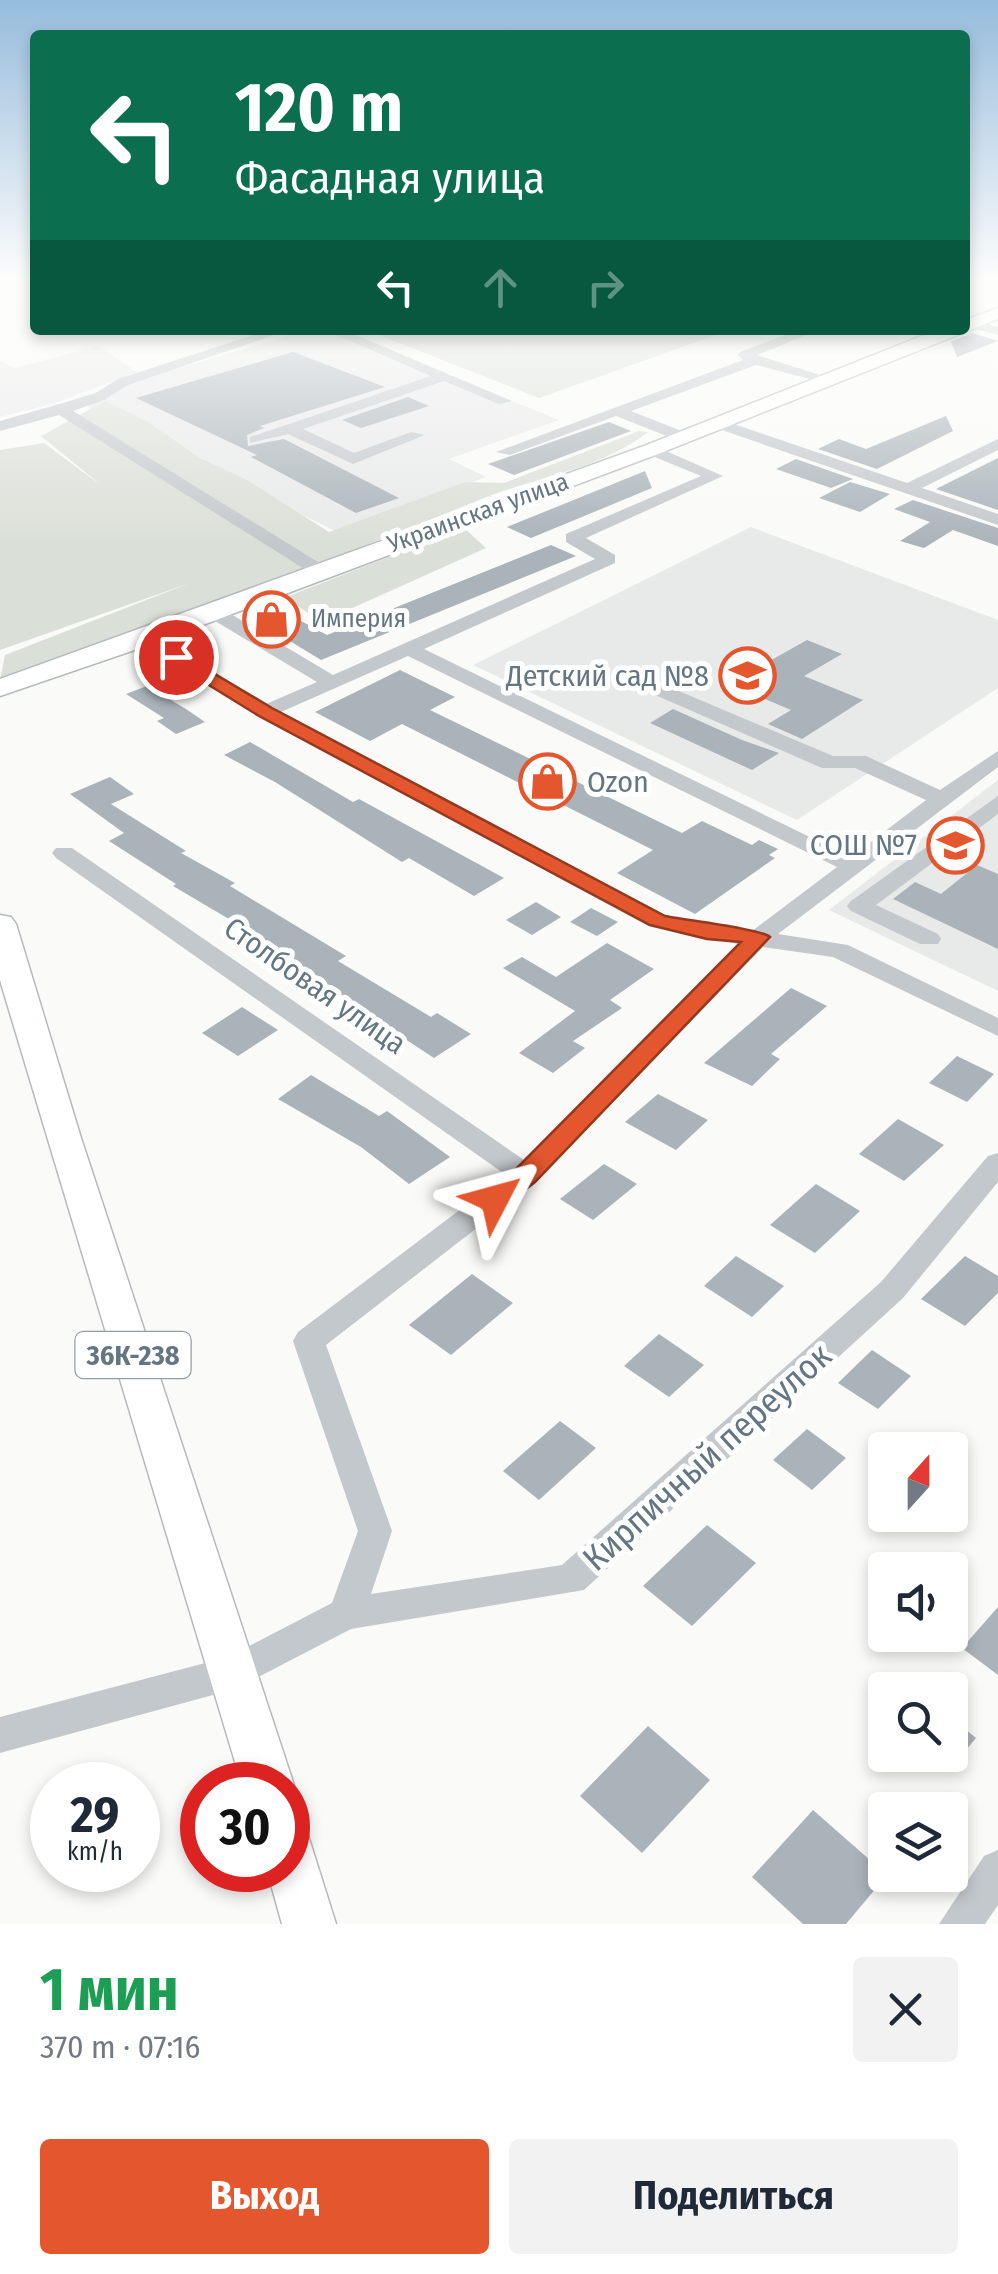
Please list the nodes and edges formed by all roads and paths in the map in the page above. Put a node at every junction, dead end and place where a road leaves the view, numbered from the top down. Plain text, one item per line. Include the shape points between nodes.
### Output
1 (170, 367) edge
2 (422, 367) edge
3 (738, 367) edge
4 (778, 367) edge
5 (860, 367) edge
6 (444, 376) junction
7 (824, 381) junction
8 (504, 401) dead end
9 (61, 410) junction
10 (618, 411) junction
11 (716, 423) junction
12 (0, 426) edge
13 (289, 428) junction
14 (417, 435) dead end
15 (683, 436) junction
16 (256, 440) dead end
17 (998, 444) edge
18 (651, 450) junction
19 (504, 452) dead end
20 (908, 489) junction
21 (998, 520) edge
22 (320, 571) junction
23 (212, 611) junction
24 (146, 638) junction
25 (408, 649) junction
26 (332, 683) junction
27 (0, 688) edge
28 (660, 690) dead end
29 (266, 712) junction
30 (998, 757) edge
31 (941, 798) junction
32 (998, 803) edge
33 (64, 853) dead end
34 (850, 865) junction
35 (0, 924) edge
36 (759, 937) junction
37 (929, 939) dead end
38 (998, 1028) edge
39 (998, 1162) edge
40 (526, 1175) junction
41 (346, 1614) junction
42 (235, 1672) junction
43 (0, 1735) edge
44 (261, 1762) edge
45 (998, 1870) edge
46 (300, 1892) edge
47 (309, 1924) edge
48 (960, 1924) edge

1 - 9 street
2 - 6 street
3 - 10 street
4 - 7 street
5 - 7 main road, Украинская улица
6 - 8 street
6 - 13 street
7 - 11 main road, Украинская улица
9 - 12 street
9 - 22 street
10 - 15 street
10 - 19 street
11 - 15 main road, Украинская улица
11 - 20 street
13 - 14 street via 353,459
13 - 16 street
15 - 18 main road, Украинская улица
17 - 20 street
18 - 22 main road, Украинская улица
18 - 25 street via 715,476 572,538 609,559
20 - 21 street
22 - 23 main road, Украинская улица
23 - 24 main road, Украинская улица
23 - 26 street
24 - 27 main road, Украинская улица
24 - 29 street
25 - 26 street
25 - 34 street
26 - 29 street
28 - 31 street via 830,763 858,761
29 - 36 street via 658,921
30 - 31 street
31 - 34 street
32 - 37 street via 859,906
33 - 40 street, Столбовая улица
34 - 36 street
35 - 42 main road, 36К-238
36 - 38 street via 839,950
36 - 40 street
39 - 41 street, Кирпичный переулок via 892,1290 572,1578
40 - 41 street via 310,1341 376,1531
41 - 42 street, Кирпичный переулок
42 - 43 street, Кирпичный переулок
42 - 44 main road, 36К-238
45 - 48 street
46 - 47 main road

